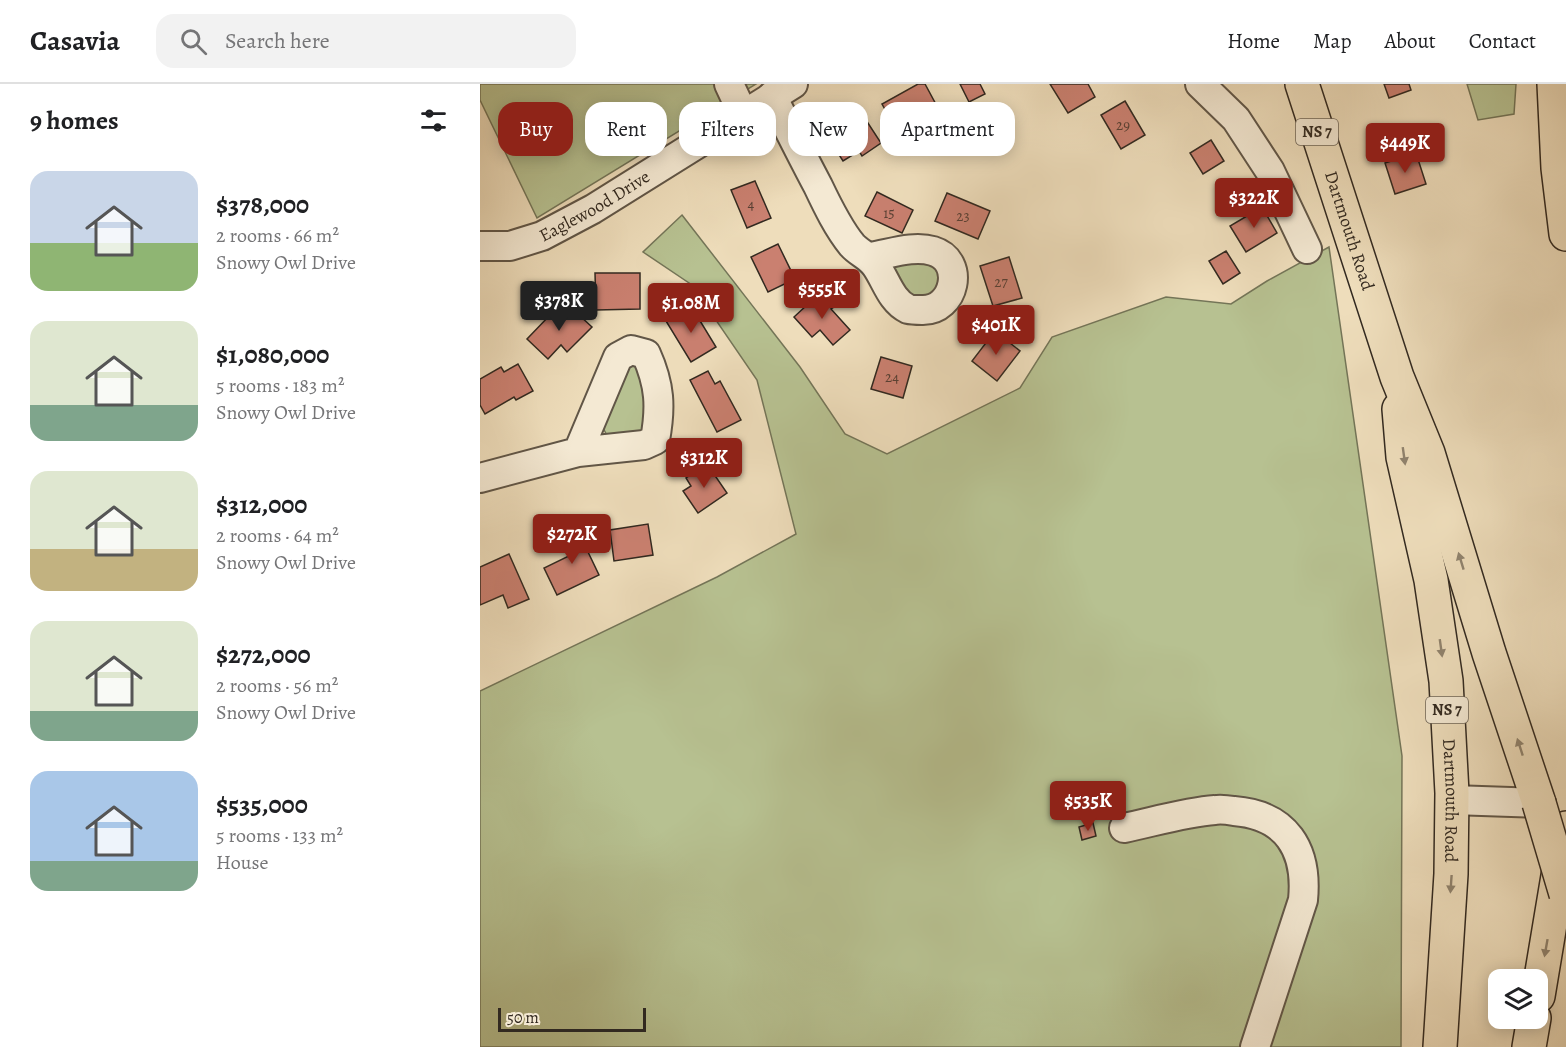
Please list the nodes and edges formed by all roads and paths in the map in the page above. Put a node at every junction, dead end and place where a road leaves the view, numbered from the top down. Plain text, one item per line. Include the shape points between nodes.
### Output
1 (729, 84) edge
2 (1200, 84) edge
3 (1302, 84) edge
4 (1554, 84) edge
5 (782, 90) edge
6 (737, 102) edge
7 (762, 102) edge
8 (679, 155) edge
9 (1566, 234) edge
10 (480, 246) edge
11 (1307, 249) dead end
12 (870, 257) dead end
13 (1397, 377) junction
14 (578, 452) dead end
15 (480, 478) edge
16 (1452, 800) junction
17 (1539, 802) junction
18 (1124, 828) dead end
19 (1566, 828) edge
20 (1566, 894) edge
21 (1542, 969) edge
22 (1532, 1029) edge
23 (1255, 1047) edge
24 (1440, 1047) edge
25 (1529, 1047) edge

1 - 6 street
2 - 11 street via 1236,119 1270,171
3 - 13 main road, Dartmouth Road / NS 7
4 - 9 main road
5 - 7 street, Eaglewood Drive
5 - 12 street via 828,207 853,246
8 - 10 street, Eaglewood Drive via 542,236 510,246
13 -> 16 main road, Dartmouth Road / NS 7 via 1403,457 1431,580 1446,681
17 -> 13 main road, Dartmouth Road / NS 7 via 1428,453
14 - 15 street
16 - 17 street
16 -> 24 main road, Dartmouth Road / NS 7
17 - 20 main road, NS 7, bridge
18 - 23 street via 1216,809 1254,813 1284,831 1295,846 1305,880 1303,900
19 -> 21 main road
22 - 25 main road

